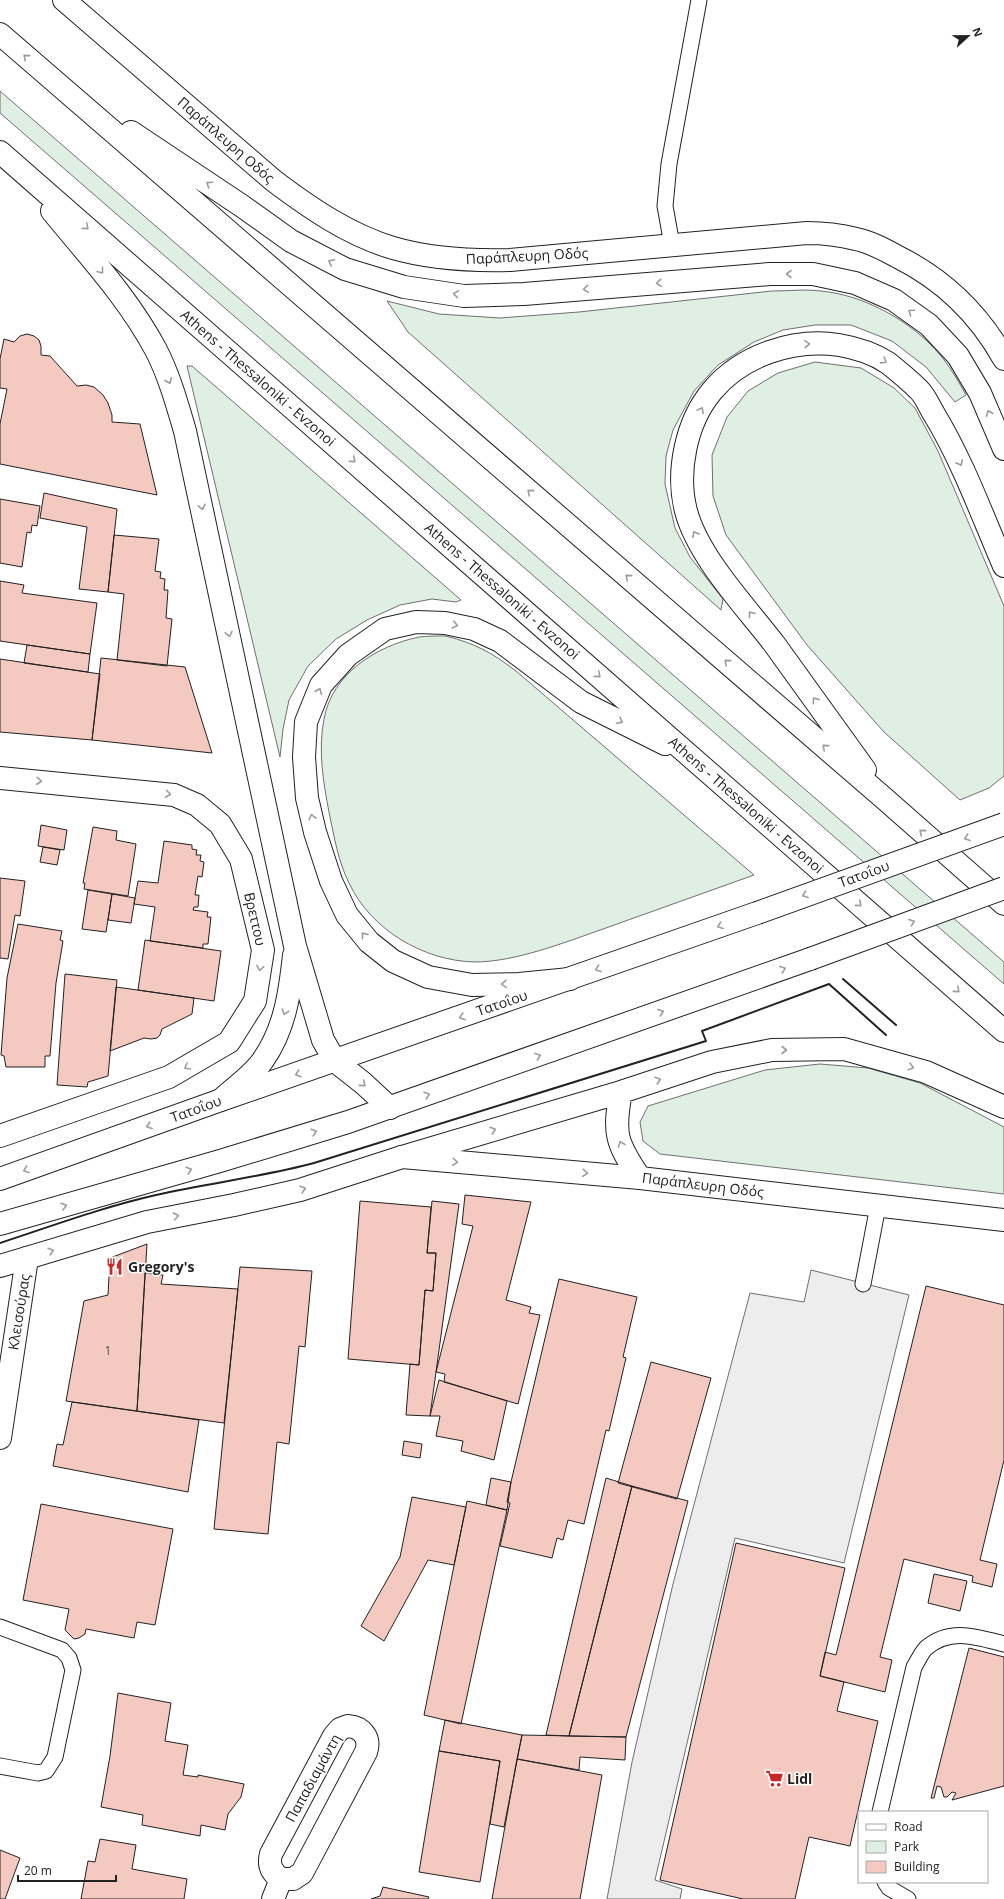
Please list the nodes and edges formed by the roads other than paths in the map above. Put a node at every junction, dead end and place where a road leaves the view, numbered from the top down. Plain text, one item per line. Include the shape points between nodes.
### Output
1 (64, 0) edge
2 (699, 0) edge
3 (0, 34) edge
4 (51, 79) junction
5 (7, 158) edge
6 (672, 245) junction
7 (1004, 359) edge
8 (1004, 449) edge
9 (1004, 566) edge
10 (693, 758) junction
11 (0, 778) edge
12 (886, 800) junction
13 (1004, 824) edge
14 (1004, 888) edge
15 (1004, 904) edge
16 (295, 946) junction
17 (570, 979) junction
18 (1004, 1031) edge
19 (335, 1061) junction
20 (621, 1092) junction
21 (221, 1100) junction
22 (390, 1108) junction
23 (1004, 1108) edge
24 (0, 1136) edge
25 (402, 1157) junction
26 (640, 1178) junction
27 (0, 1179) edge
28 (878, 1206) junction
29 (1004, 1220) edge
30 (0, 1224) edge
31 (27, 1258) junction
32 (0, 1266) edge
33 (863, 1284) dead end
34 (0, 1438) edge
35 (0, 1627) edge
36 (1004, 1644) edge
37 (0, 1766) edge
38 (880, 1811) edge
39 (281, 1879) junction
40 (886, 1883) edge
41 (273, 1899) edge
42 (908, 1899) edge

1 - 6 main road, Παράπλευρη Οδός via 274,181 339,225 392,248 474,261
2 - 6 lane via 669,164 665,206
4 -> 3 main road
8 -> 4 main road via 980,393 958,356 929,325 894,300 855,283 813,274 770,274 524,294 464,296 404,287 345,269 291,242 242,206
12 -> 4 main road
5 -> 10 main road, Athens - Thessaloniki - Evzonoi
5 -> 16 main road via 133,312 156,351 174,392 185,431
6 - 7 main road, Παράπλευρη Οδός via 808,233 857,239 907,261 952,291 986,330
12 -> 9 main road via 775,645 715,567 693,531 682,490 682,468 685,448 701,408 712,391 729,376 765,354 806,344 827,344 869,352 887,363 919,390 942,426 964,470
17 -> 10 main road via 472,985 428,977 393,960 369,942 348,915 330,881 308,798 304,757 306,722 321,685 348,655 385,629 416,622 445,623 474,629 500,641 581,702
10 -> 18 main road, Athens - Thessaloniki - Evzonoi
11 -> 24 main road, Βρεττου via 174,794 197,806 220,824 241,859 263,950 255,1001 229,1042 169,1077
15 -> 12 main road
13 -> 17 main road, Τατοΐου, bridge
22 -> 14 main road, bridge
16 - 19 main road via 323,1040
16 -> 21 main road via 289,1000 278,1034 263,1061
17 -> 19 main road, Τατοΐου
19 -> 21 main road, Τατοΐου
19 -> 22 main road
20 -> 23 main road via 712,1062 764,1051 844,1049 926,1072
25 -> 20 main road
26 -> 20 main road via 625,1156 617,1132 616,1115
21 -> 27 main road, Τατοΐου
30 -> 22 main road via 220,1161
25 -> 26 main road, Παράπλευρη Οδός
31 -> 25 main road via 147,1222 300,1190
26 - 28 main road, Παράπλευρη Οδός
28 - 29 main road, Παράπλευρη Οδός
28 - 33 lane
31 - 32 main road
31 - 34 main road, Κλεισούρας
35 - 37 lane via 62,1650 69,1658 73,1670 55,1757 46,1771 38,1773
36 - 38 lane via 967,1634 940,1638 925,1649 914,1667
39 - 39 main road, Παπαδιαμάντη via 292,1879 302,1873 366,1752 366,1738 362,1731 348,1726 334,1736 271,1854 271,1870
39 - 41 main road
40 - 42 lane via 889,1888

